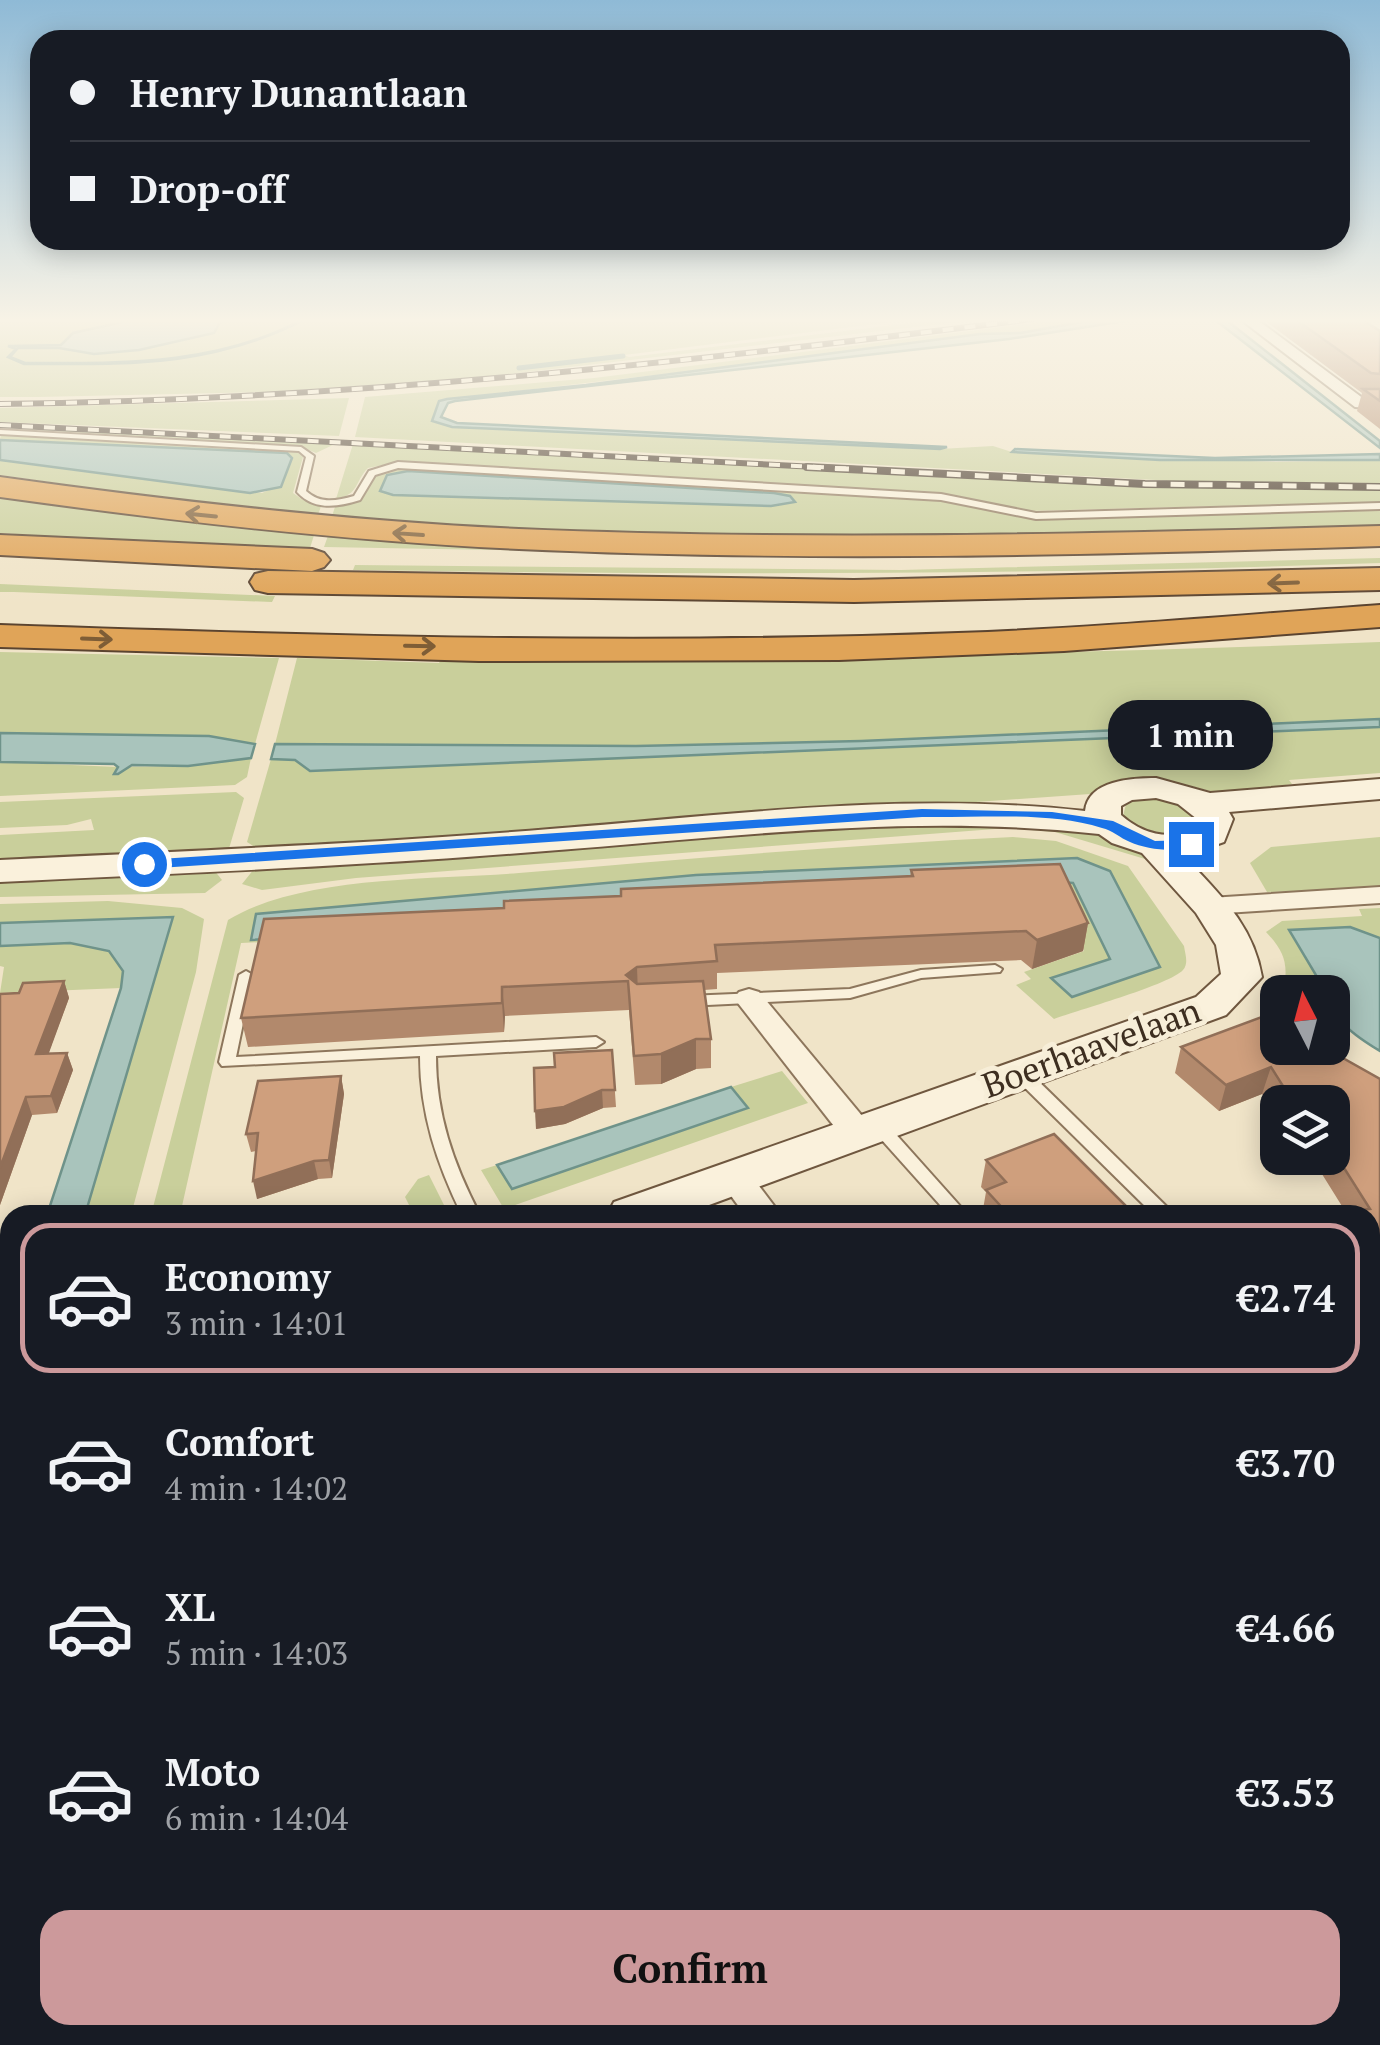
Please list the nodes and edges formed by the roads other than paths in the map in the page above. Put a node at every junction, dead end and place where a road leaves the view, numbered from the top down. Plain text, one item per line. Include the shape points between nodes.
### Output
1 (0, 432) edge
2 (0, 487) edge
3 (1380, 506) edge
4 (1380, 536) edge
5 (0, 546) edge
6 (1380, 553) edge
7 (0, 570) edge
8 (1380, 579) edge
9 (280, 585) junction
10 (337, 587) junction
11 (0, 604) edge
12 (1380, 615) edge
13 (0, 636) edge
14 (1380, 789) edge
15 (1380, 804) edge
16 (1106, 814) junction
17 (1191, 828) junction
18 (0, 871) edge
19 (1380, 895) edge
20 (1210, 906) junction
21 (994, 969) dead end
22 (246, 975) edge
23 (749, 998) junction
24 (675, 1002) edge
25 (596, 1042) dead end
26 (428, 1052) junction
27 (1021, 1074) junction
28 (867, 1128) junction
29 (734, 1178) junction
30 (466, 1205) edge
31 (659, 1205) edge
32 (756, 1205) edge
33 (948, 1205) edge
34 (1155, 1205) edge

1 - 3 lane via 301,449 310,456 301,492 322,502 357,498 372,473 398,465 941,497 1036,516
9 -> 2 highway
4 -> 10 highway via 746,547 530,541
5 - 9 highway
6 - 10 highway
7 - 9 highway
8 -> 10 highway via 854,592
9 - 10 highway
9 - 10 highway
9 - 10 highway
9 - 11 highway
13 -> 9 highway
10 -> 12 highway via 681,648 960,645
14 - 17 main road
15 - 17 main road
16 - 17 main road via 1136,840
16 - 17 main road via 1122,790 1174,791
16 - 18 main road via 813,819 255,860
17 - 20 main road, Boerhaavelaan via 1172,868
19 - 20 street
20 - 27 main road, Boerhaavelaan via 1236,945 1242,977 1211,1006
21 - 23 lane via 921,974 850,993
22 - 26 lane via 226,1062
23 - 24 lane
23 - 28 street
25 - 26 lane
26 - 30 lane via 427,1096 444,1164
27 - 28 main road, Boerhaavelaan
27 - 34 lane
28 - 29 main road, Boerhaavelaan
28 - 33 lane
29 - 31 main road, Boerhaavelaan
29 - 32 street

